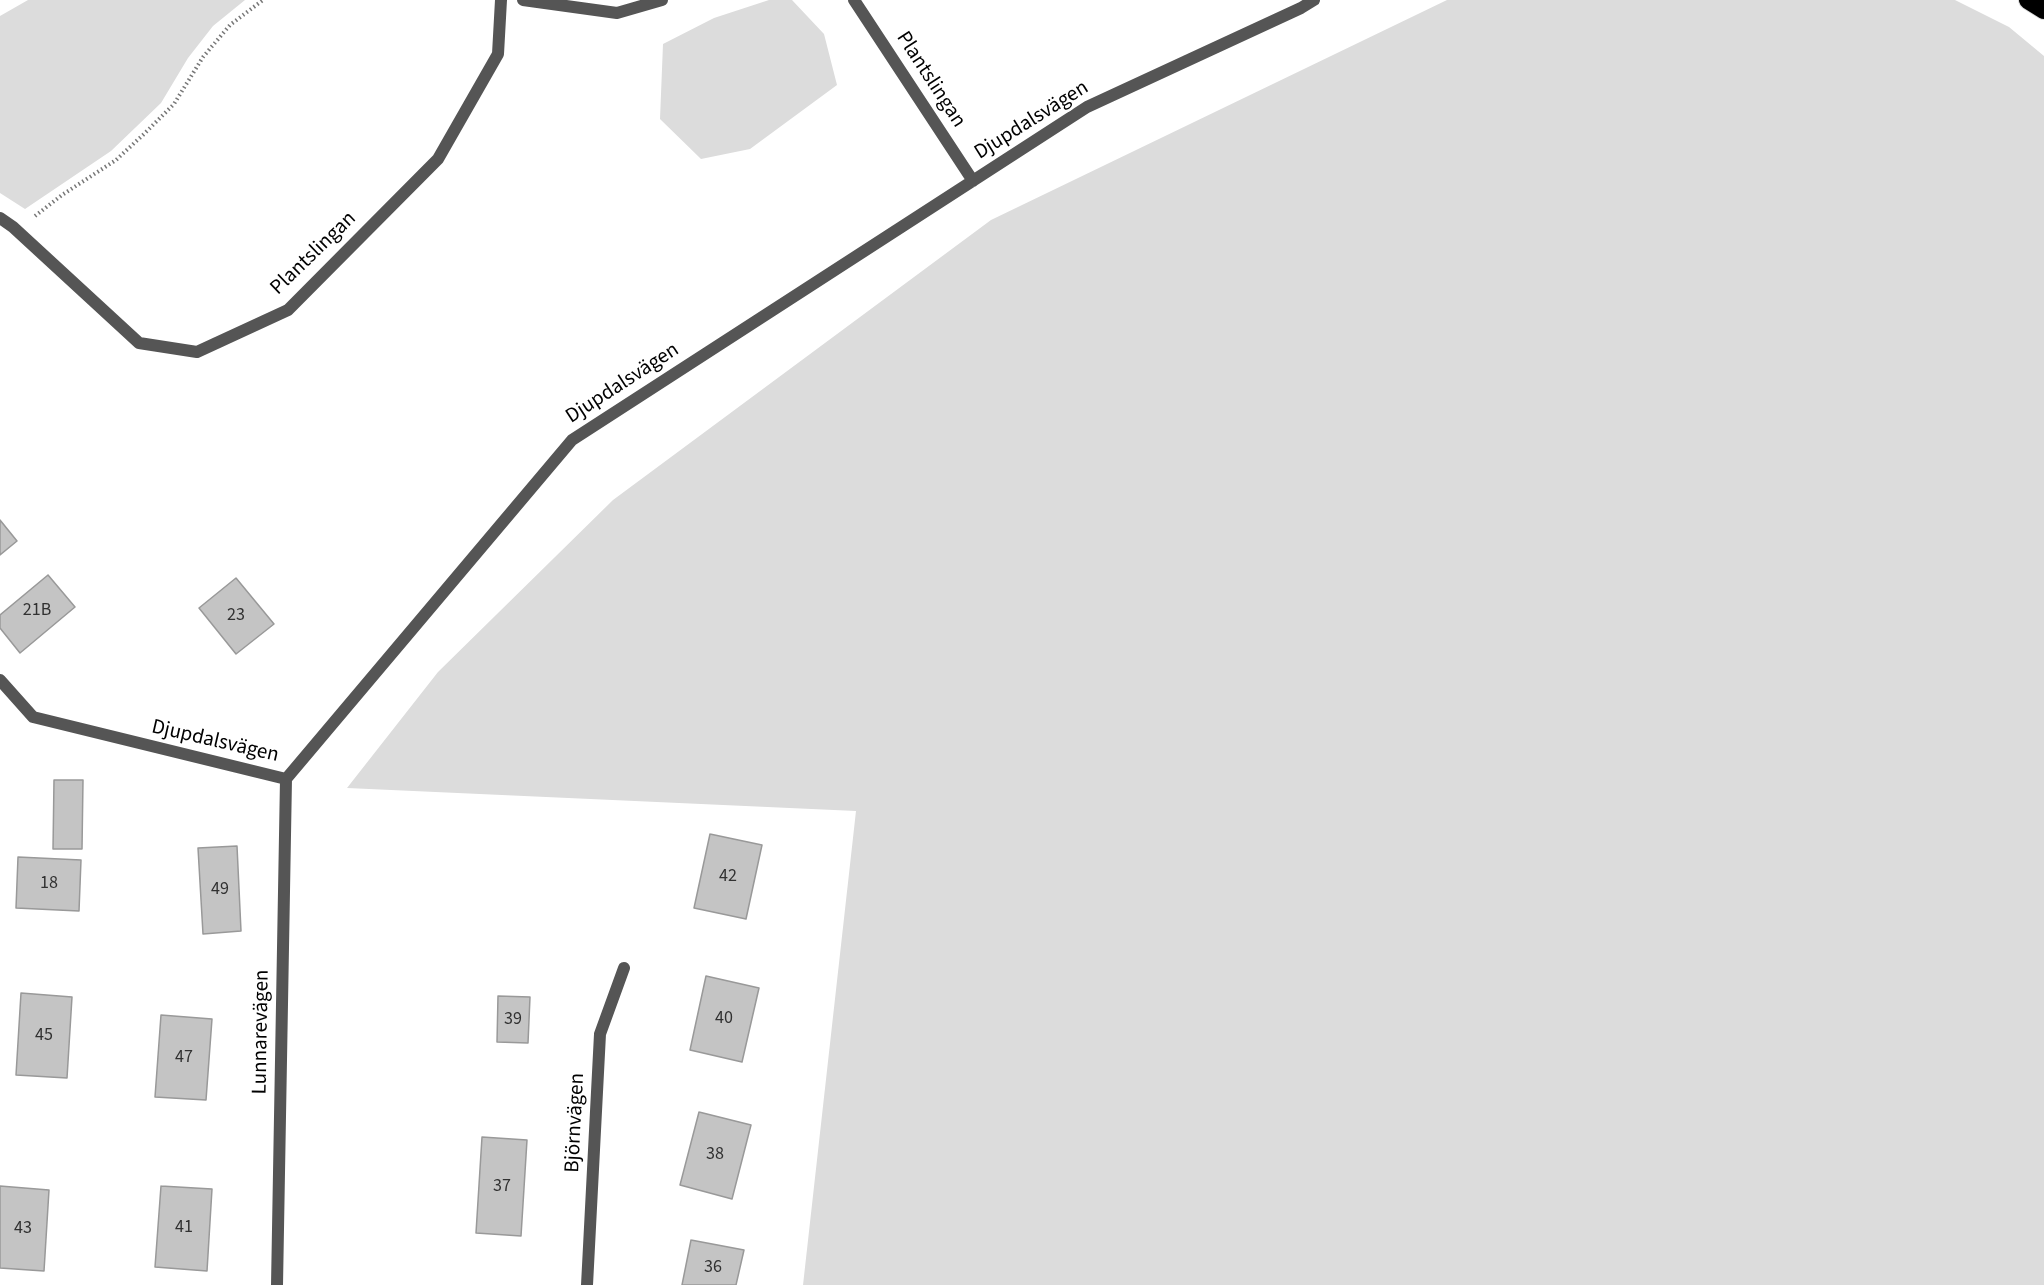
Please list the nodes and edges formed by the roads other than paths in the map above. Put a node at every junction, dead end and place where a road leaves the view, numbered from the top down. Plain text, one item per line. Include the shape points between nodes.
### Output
1 (501, 0) edge
2 (524, 0) edge
3 (662, 0) edge
4 (854, 0) edge
5 (1314, 0) edge
6 (2028, 0) edge
7 (2044, 10) edge
8 (973, 181) junction
9 (0, 218) edge
10 (0, 680) edge
11 (286, 779) junction
12 (624, 968) dead end
13 (277, 1285) edge
14 (587, 1285) edge

1 - 9 street, Plantslingan via 498,54 438,159 288,310 197,352 139,343
2 - 3 street via 617,13
4 - 8 street, Plantslingan
5 - 8 street, Djupdalsvägen via 1087,107
6 - 7 highway
8 - 11 street, Djupdalsvägen via 572,440
10 - 11 street, Djupdalsvägen via 33,717
11 - 13 street, Lunnarevägen
12 - 14 street, Björnvägen via 600,1034

